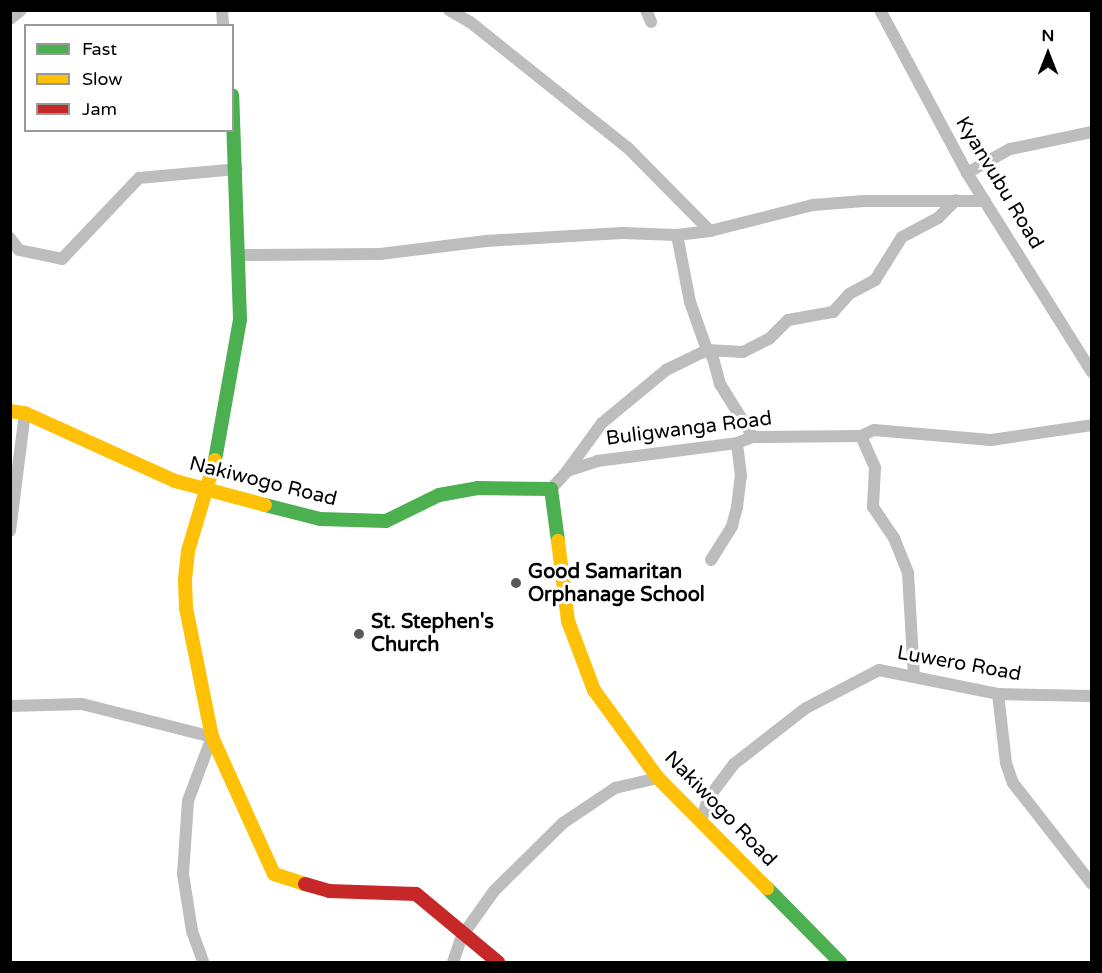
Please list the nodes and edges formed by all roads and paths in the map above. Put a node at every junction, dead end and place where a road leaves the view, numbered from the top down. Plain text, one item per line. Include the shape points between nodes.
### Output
1 (21, 10) edge
2 (449, 10) edge
3 (880, 10) edge
4 (10, 19) edge
5 (234, 125) edge
6 (1092, 132) edge
7 (237, 169) junction
8 (967, 173) junction
9 (956, 200) junction
10 (985, 201) junction
11 (710, 231) junction
12 (677, 235) junction
13 (10, 238) edge
14 (238, 255) junction
15 (707, 350) junction
16 (1092, 372) edge
17 (18, 412) edge
18 (1092, 425) edge
19 (861, 436) junction
20 (753, 437) junction
21 (737, 443) junction
22 (567, 471) junction
23 (208, 488) junction
24 (551, 489) junction
25 (10, 531) edge
26 (711, 560) dead end
27 (914, 676) junction
28 (998, 694) junction
29 (1092, 696) edge
30 (10, 706) edge
31 (212, 737) junction
32 (658, 778) junction
33 (700, 820) junction
34 (1092, 884) edge
35 (462, 936) junction
36 (203, 963) edge
37 (453, 963) edge
38 (498, 963) edge
39 (840, 963) edge

1 - 4 street
2 - 11 street via 470,22 628,148
3 - 8 street, Kyanvubu Road
5 - 7 street
6 - 8 street via 1010,149
7 - 13 street via 139,178 62,259 19,250
7 - 14 street
8 - 10 street, Kyanvubu Road
9 - 10 street
9 - 11 street via 813,205
9 - 15 street via 938,218 902,237 875,280 849,294 833,312 788,320 753,350
10 - 16 street, Kyanvubu Road
11 - 12 street
12 - 14 street via 622,233 486,241 380,254
12 - 15 street via 690,302
14 - 23 street via 240,319 224,398 222,434
15 - 20 street via 720,384
15 - 22 street via 666,370 602,423
17 - 23 street, Nakiwogo Road via 175,481
17 - 25 street
18 - 19 street, Buligwanga Road via 991,440 874,430
19 - 20 street, Buligwanga Road
19 - 27 street via 875,468 873,507 894,538 908,573
20 - 21 street, Buligwanga Road
21 - 22 street, Buligwanga Road via 597,461
21 - 26 street via 741,476 737,507 732,525
22 - 24 street, Buligwanga Road
23 - 24 street, Nakiwogo Road via 281,510 343,522 386,521 439,495 477,488
23 - 31 street via 188,552 185,589
24 - 32 street, Nakiwogo Road via 556,550 573,642 594,690
27 - 28 street, Luwero Road
27 - 33 street, Luwero Road via 879,670 806,708 734,764 709,797
28 - 29 street, Luwero Road
28 - 34 street via 1006,763 1013,783
30 - 31 street via 82,704
31 - 35 street via 227,762 274,874 329,891 416,894
31 - 36 street via 188,801 183,874 192,931
32 - 33 street, Nakiwogo Road
32 - 35 street via 615,788 563,823 494,891
33 - 39 street, Nakiwogo Road
35 - 37 street
35 - 38 street

